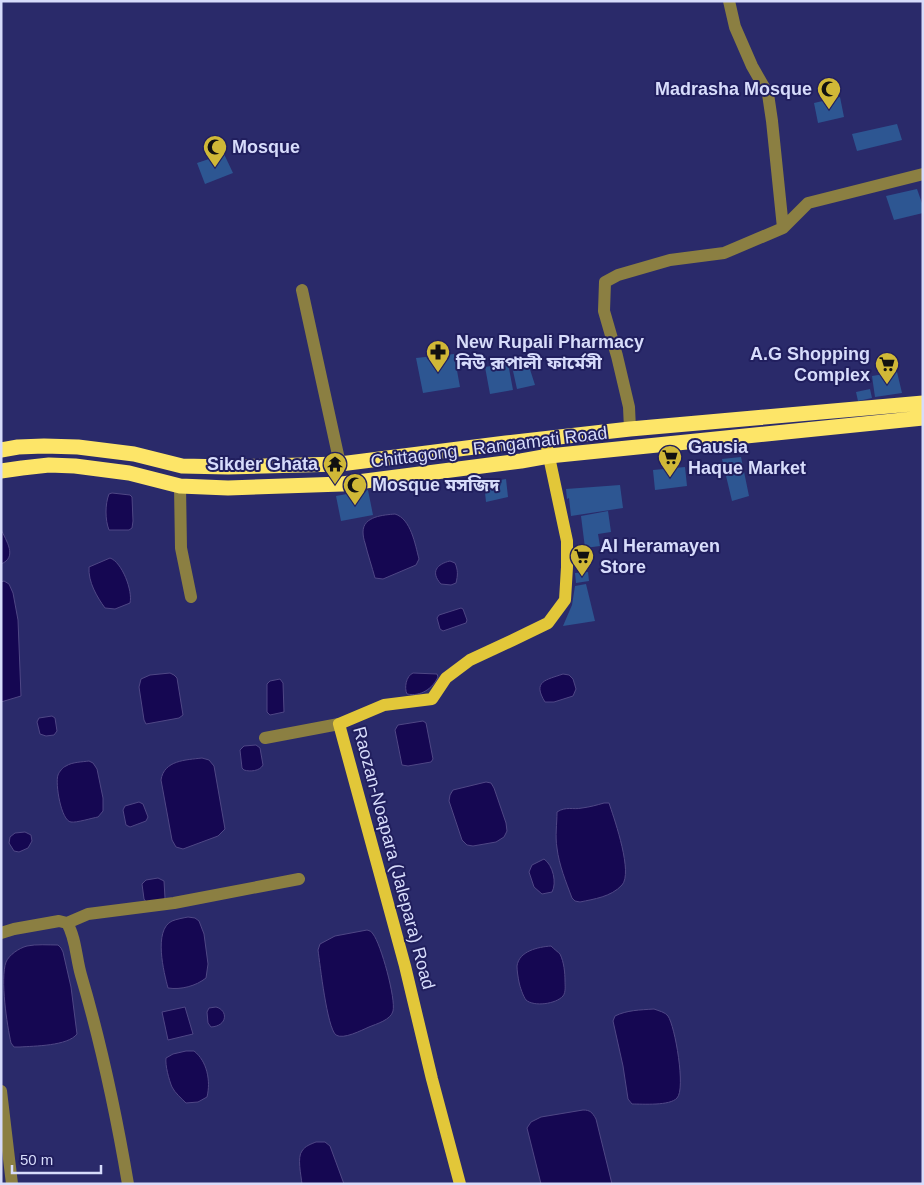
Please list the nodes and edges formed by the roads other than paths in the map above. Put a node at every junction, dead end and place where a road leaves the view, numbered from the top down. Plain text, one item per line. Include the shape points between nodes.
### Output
1 (729, 1) edge
2 (923, 174) edge
3 (783, 228) junction
4 (302, 290) dead end
5 (923, 403) edge
6 (923, 418) edge
7 (630, 429) junction
8 (545, 438) junction
9 (1, 450) edge
10 (550, 456) junction
11 (340, 464) junction
12 (1, 471) edge
13 (180, 486) junction
14 (191, 597) dead end
15 (339, 724) junction
16 (265, 738) dead end
17 (299, 879) dead end
18 (67, 923) junction
19 (1, 933) edge
20 (1, 1091) edge
21 (12, 1184) edge
22 (128, 1184) edge
23 (460, 1184) edge

1 - 3 street via 752,66 768,94
2 - 3 street via 808,203
3 - 7 street via 724,253 670,260 605,282 604,312 629,407
4 - 11 street
5 - 7 highway, Chittagong - Rangamati Road
6 - 10 highway, Chittagong - Rangamati Road
7 - 8 highway, Chittagong - Rangamati Road
8 - 10 main road, Raozan-Noapara (Jalepara) Road
8 - 11 highway, Chittagong - Rangamati Road
9 - 11 highway, Chittagong - Rangamati Road via 78,447 134,454 182,466
10 - 13 highway, Chittagong - Rangamati Road via 342,484 228,488
10 - 15 main road, Raozan-Noapara (Jalepara) Road via 567,541 567,567 565,600 548,623 470,660 446,678 432,699 384,706
12 - 13 highway, Chittagong - Rangamati Road via 75,466 130,473
13 - 14 street via 181,548
15 - 16 street
15 - 23 main road, Raozan-Noapara (Jalepara) Road
17 - 18 street via 174,904 88,914
18 - 19 street via 59,921
18 - 22 street via 95,1023
20 - 21 street

